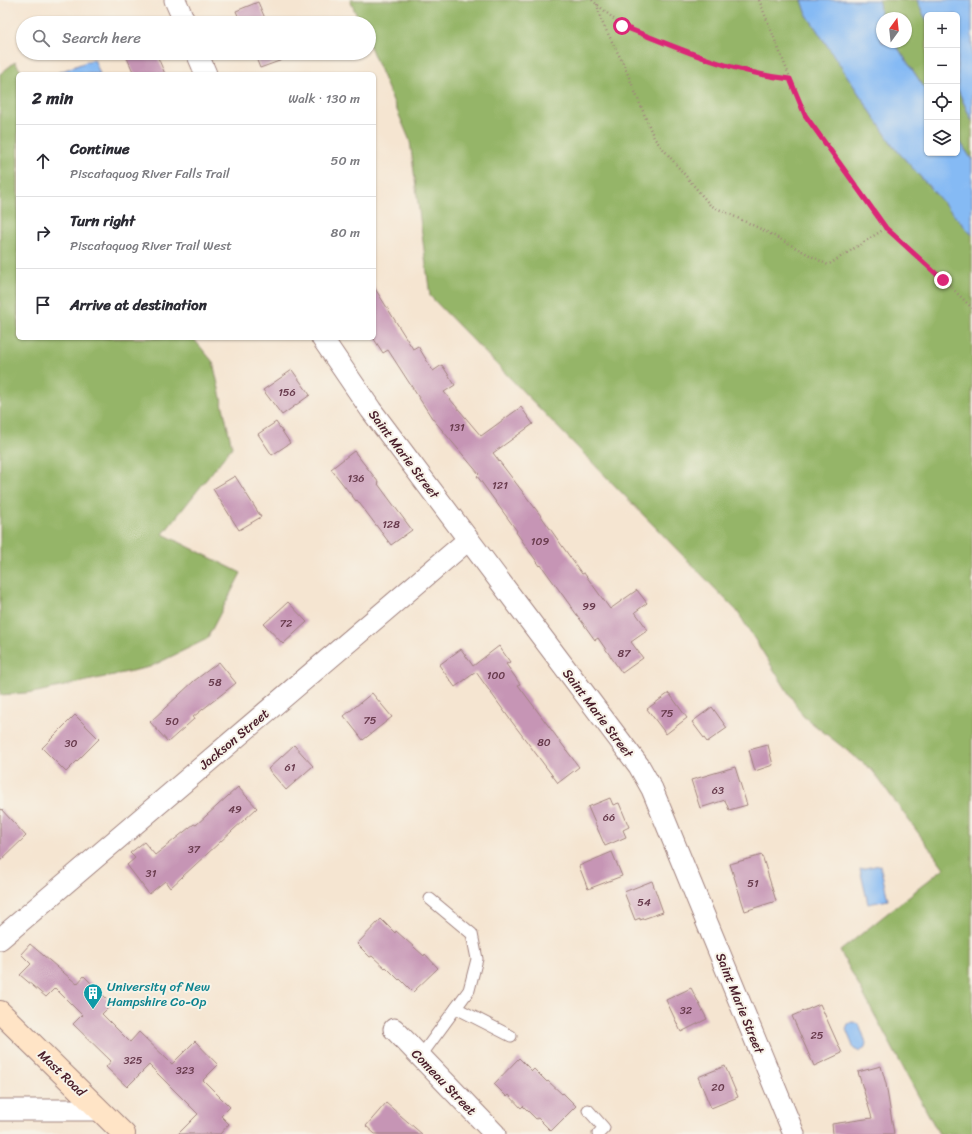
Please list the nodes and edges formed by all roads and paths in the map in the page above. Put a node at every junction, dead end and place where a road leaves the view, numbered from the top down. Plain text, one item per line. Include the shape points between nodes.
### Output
1 (175, 0) edge
2 (592, 0) edge
3 (759, 0) edge
4 (597, 4) junction
5 (181, 16) edge
6 (200, 60) edge
7 (205, 72) edge
8 (790, 79) junction
9 (886, 228) junction
10 (972, 308) edge
11 (323, 340) edge
12 (468, 540) junction
13 (430, 899) dead end
14 (0, 939) edge
15 (456, 1008) junction
16 (0, 1012) edge
17 (394, 1030) dead end
18 (511, 1036) dead end
19 (420, 1057) junction
20 (0, 1110) edge
21 (99, 1110) junction
22 (588, 1110) dead end
23 (124, 1134) edge
24 (495, 1134) edge
25 (598, 1134) edge
26 (794, 1134) edge

1 - 5 street
2 - 4 path
3 - 8 path
4 - 8 path via 622,26 715,62 775,78
4 - 9 path via 601,20 624,65 654,138 710,205 828,265
6 - 7 street
8 - 9 path via 805,115
9 - 10 path
11 - 12 street, Saint Marie Street via 371,410
12 - 14 street, Jackson Street
12 - 26 street, Saint Marie Street via 639,766 652,789
13 - 15 lane via 472,934 477,959 469,990
15 - 18 lane
15 - 19 lane
16 - 21 main road, Mast Road
17 - 19 street, Comeau Street
19 - 24 street, Comeau Street
20 - 21 street
21 - 23 main road, Mast Road
22 - 25 lane via 604,1128

